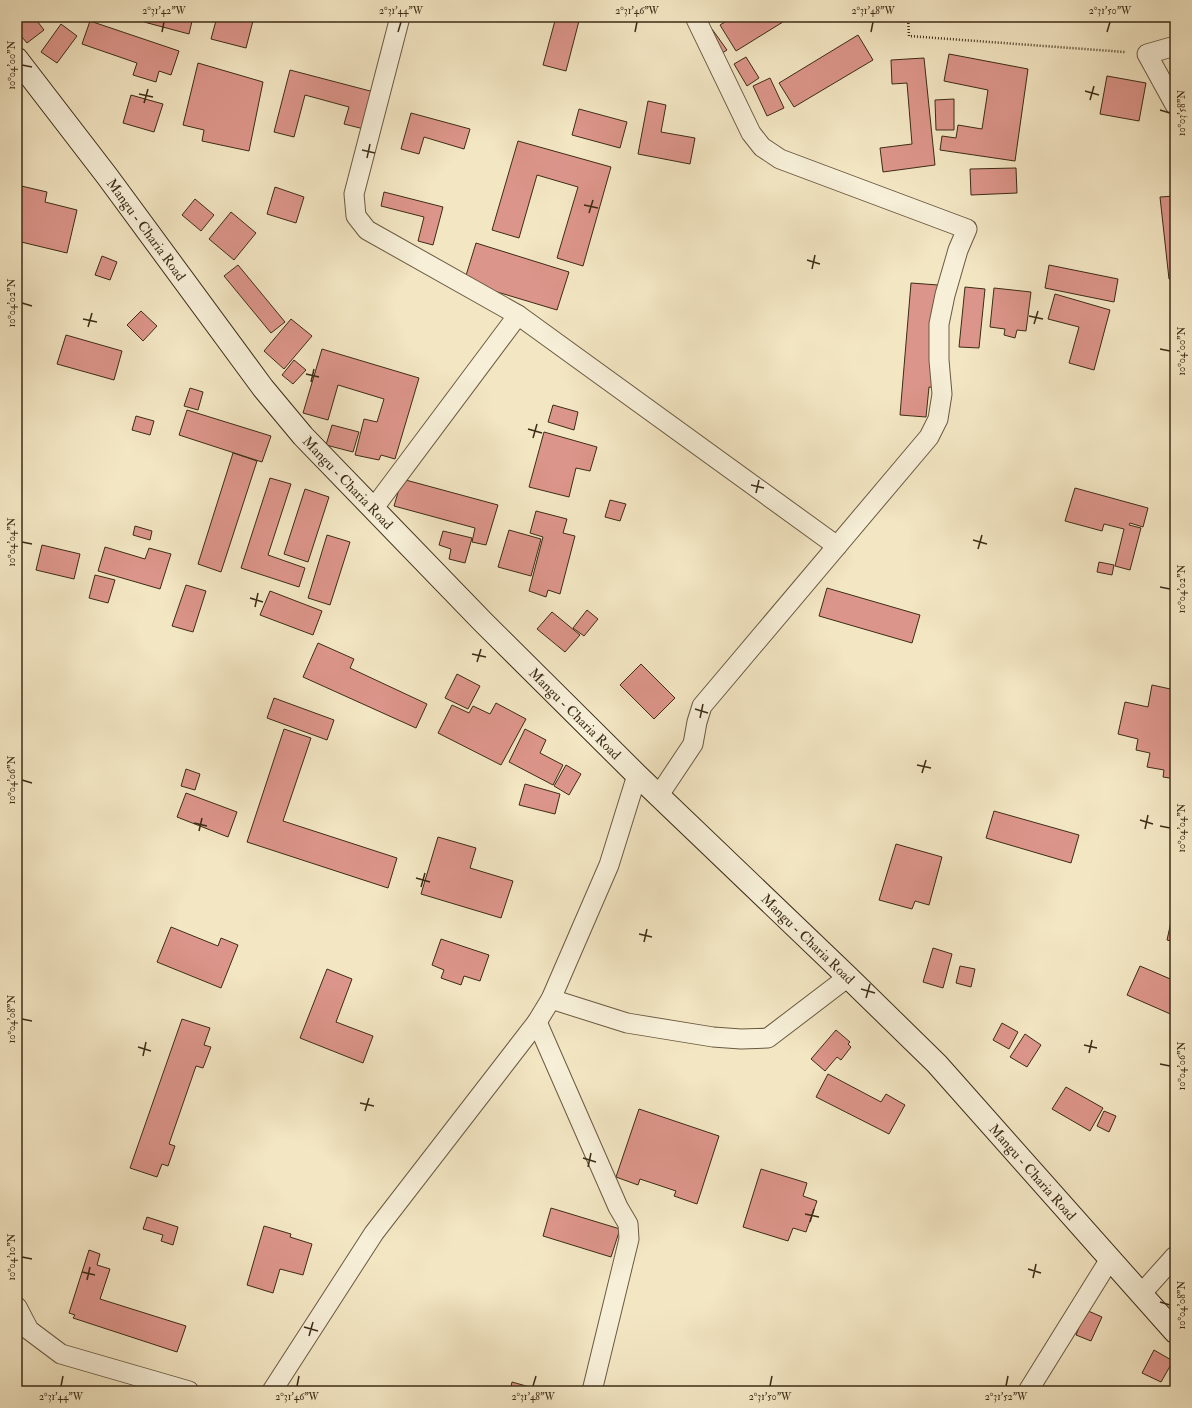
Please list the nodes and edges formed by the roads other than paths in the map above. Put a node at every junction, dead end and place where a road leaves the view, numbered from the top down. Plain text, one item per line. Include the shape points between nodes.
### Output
1 (400, 17) edge
2 (695, 17) edge
3 (1175, 46) edge
4 (17, 59) edge
5 (1175, 105) edge
6 (518, 315) junction
7 (373, 509) junction
8 (837, 546) junction
9 (637, 775) junction
10 (658, 795) junction
11 (848, 977) junction
12 (551, 999) junction
13 (536, 1022) junction
14 (1175, 1256) edge
15 (1110, 1258) junction
16 (1141, 1294) junction
17 (17, 1307) edge
18 (1175, 1332) edge
19 (189, 1391) edge
20 (272, 1391) edge
21 (592, 1391) edge
22 (1028, 1391) edge

1 - 6 street via 354,194 356,216 367,230
2 - 8 street via 751,133 762,147 780,159 967,229 956,257 939,324 942,394 938,419 929,437
3 - 5 street via 1147,54
4 - 7 street, Mangu - Charia Road via 107,176 263,388 303,436
6 - 7 street
6 - 8 street
7 - 9 street, Mangu - Charia Road
8 - 10 street via 702,706 693,744
9 - 10 street, Mangu - Charia Road
9 - 12 street via 609,864
10 - 11 street, Mangu - Charia Road
11 - 12 street via 768,1038 714,1037 627,1023
11 - 15 street, Mangu - Charia Road via 937,1064
12 - 13 street
13 - 20 street via 374,1233
13 - 21 street via 618,1207 628,1224 629,1239
14 - 16 street
15 - 16 street, Mangu - Charia Road
15 - 22 street
16 - 18 street, Mangu - Charia Road
17 - 19 street via 29,1330 61,1354

